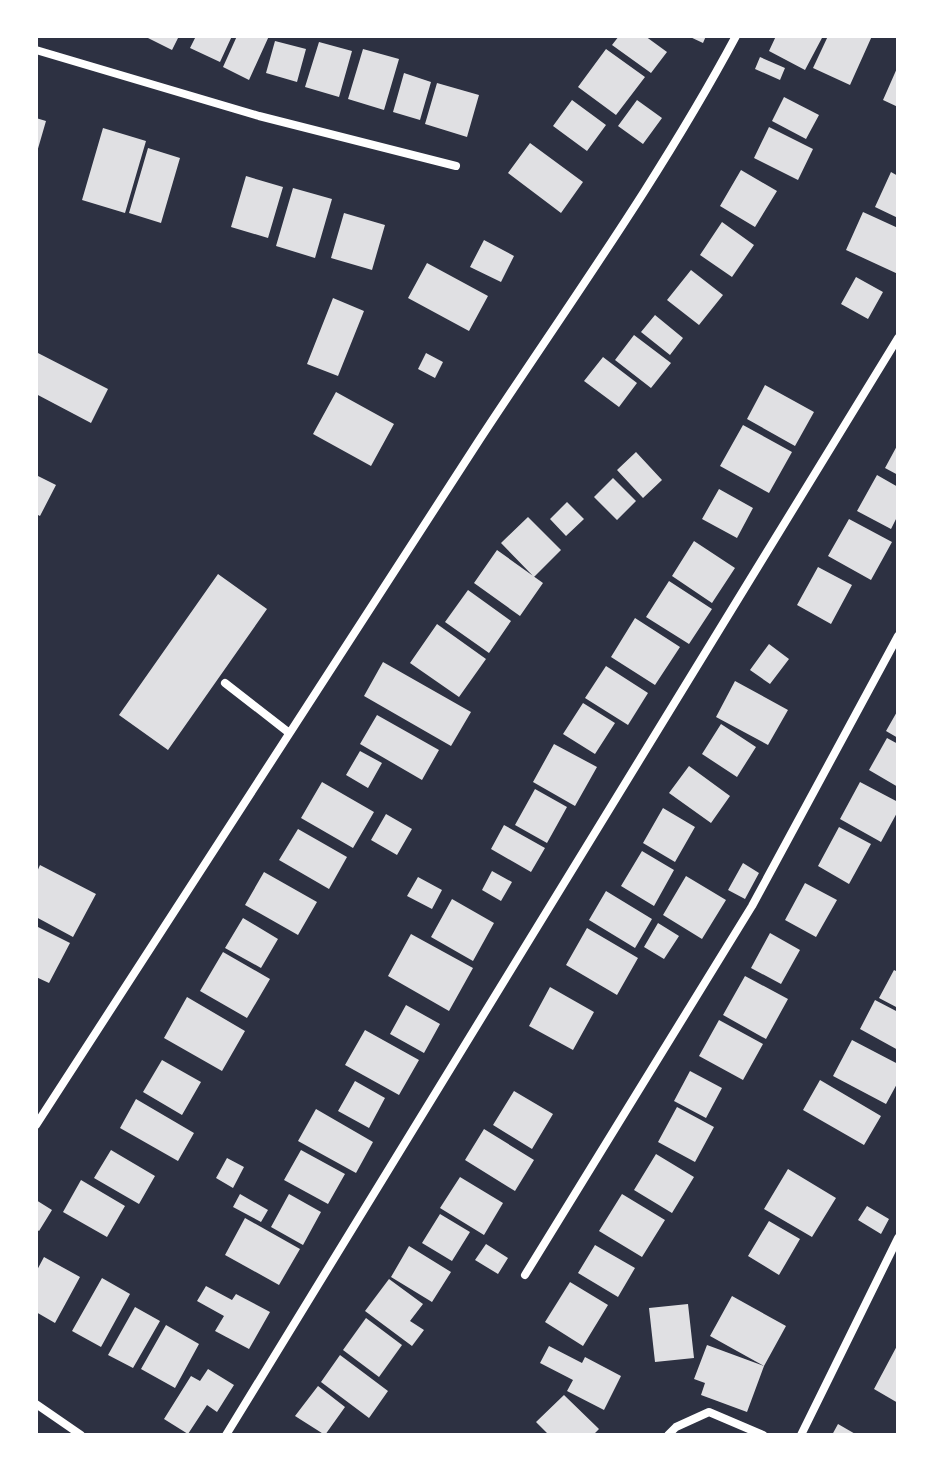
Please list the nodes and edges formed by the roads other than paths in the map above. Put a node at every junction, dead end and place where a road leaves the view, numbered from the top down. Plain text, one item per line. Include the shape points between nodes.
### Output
1 (736, 36) edge
2 (36, 50) edge
3 (456, 166) dead end
4 (898, 338) edge
5 (898, 636) edge
6 (225, 683) dead end
7 (288, 732) junction
8 (36, 1125) edge
9 (898, 1238) edge
10 (525, 1275) dead end
11 (36, 1404) edge
12 (81, 1435) edge
13 (226, 1435) edge
14 (668, 1435) edge
15 (763, 1435) edge
16 (801, 1435) edge

1 - 7 street via 698,107 610,244
2 - 3 street via 259,116
4 - 13 street
5 - 10 street via 752,906
6 - 7 street
7 - 8 street
9 - 16 street
11 - 12 street
14 - 15 street via 709,1412

